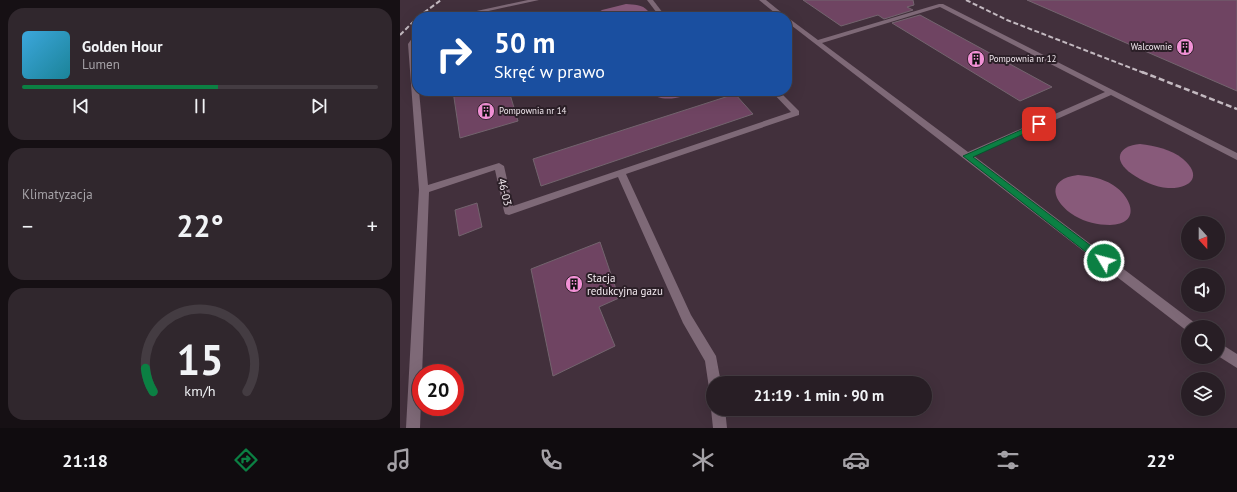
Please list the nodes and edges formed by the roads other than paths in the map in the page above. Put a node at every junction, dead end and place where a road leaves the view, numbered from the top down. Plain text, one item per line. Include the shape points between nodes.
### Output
1 (536, 0) edge
2 (650, 0) edge
3 (762, 0) edge
4 (484, 12) edge
5 (659, 12) edge
6 (778, 12) edge
7 (792, 23) edge
8 (412, 42) edge
9 (817, 42) junction
10 (412, 55) edge
11 (1111, 92) junction
12 (416, 96) edge
13 (780, 96) edge
14 (1237, 148) edge
15 (1233, 155) edge
16 (967, 156) junction
17 (621, 174) junction
18 (424, 190) junction
19 (1182, 320) edge
20 (1225, 353) edge
21 (1237, 362) edge
22 (713, 376) edge
23 (719, 416) edge
24 (413, 428) edge
25 (720, 428) edge

1 - 4 lane
2 - 5 lane
3 - 6 lane
7 - 9 lane
8 - 10 lane
9 - 11 lane via 941,5
9 - 16 lane
11 - 15 lane
11 - 16 lane
12 - 18 lane
13 - 17 lane via 796,113
14 - 15 lane
16 - 19 lane
17 - 18 lane, 46-03 via 509,211 498,166
17 - 22 lane via 687,318 711,360
18 - 24 lane
20 - 21 lane
23 - 25 lane

